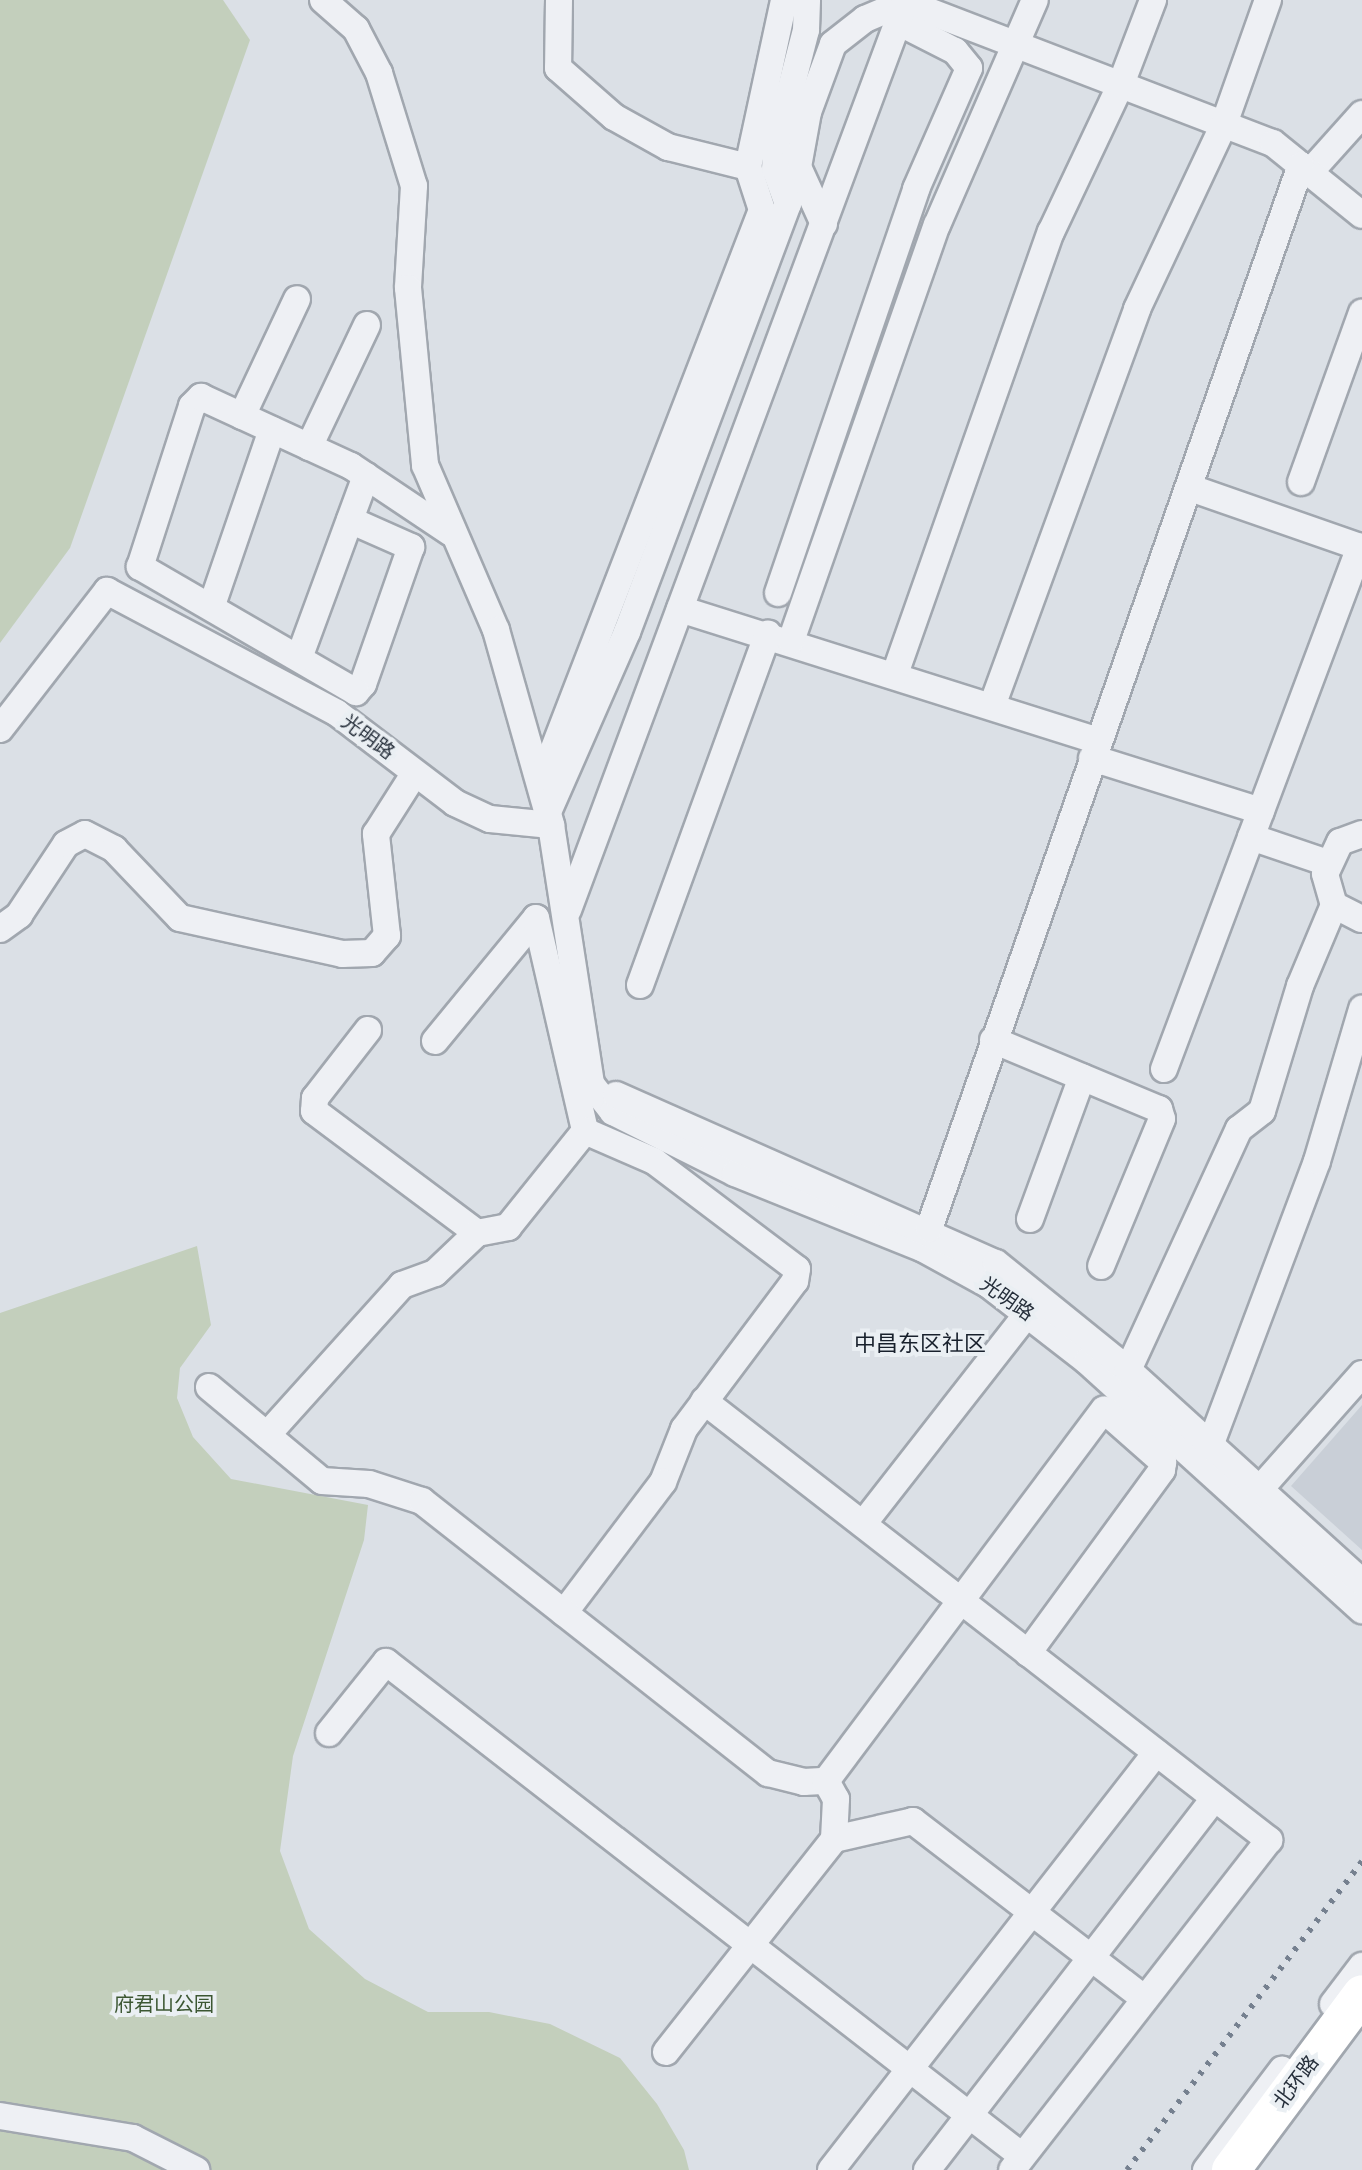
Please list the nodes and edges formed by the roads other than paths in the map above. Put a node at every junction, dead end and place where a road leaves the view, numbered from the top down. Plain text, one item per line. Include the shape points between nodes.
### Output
1 (323, 0) edge
2 (559, 0) edge
3 (784, 0) edge
4 (807, 0) edge
5 (1035, 0) edge
6 (1153, 0) edge
7 (1268, 0) edge
8 (903, 8) edge
9 (1018, 46) junction
10 (1121, 84) junction
11 (1362, 114) edge
12 (1224, 124) junction
13 (748, 167) junction
14 (1306, 168) junction
15 (1362, 215) edge
16 (824, 224) junction
17 (297, 299) dead end
18 (1362, 313) edge
19 (367, 325) dead end
20 (242, 416) junction
21 (272, 430) junction
22 (309, 447) junction
23 (366, 476) junction
24 (1301, 482) dead end
25 (1191, 488) junction
26 (350, 520) junction
27 (451, 533) junction
28 (778, 593) dead end
29 (212, 605) junction
30 (680, 609) junction
31 (780, 637) junction
32 (299, 658) junction
33 (895, 674) junction
34 (992, 706) junction
35 (0, 729) edge
36 (1095, 749) junction
37 (413, 776) junction
38 (541, 782) junction
39 (1261, 811) junction
40 (550, 818) junction
41 (1360, 828) edge
42 (1251, 837) junction
43 (1328, 863) junction
44 (1334, 905) junction
45 (567, 914) junction
46 (1362, 919) edge
47 (0, 929) edge
48 (640, 985) dead end
49 (1362, 1009) edge
50 (368, 1030) dead end
51 (993, 1040) junction
52 (435, 1041) dead end
53 (1164, 1069) dead end
54 (1082, 1077) junction
55 (591, 1084) junction
56 (585, 1131) junction
57 (1030, 1219) dead end
58 (929, 1229) junction
59 (477, 1233) junction
60 (1101, 1266) dead end
61 (1034, 1304) junction
62 (1128, 1370) junction
63 (1362, 1374) edge
64 (209, 1387) dead end
65 (704, 1401) junction
66 (267, 1435) junction
67 (1210, 1446) junction
68 (1259, 1490) junction
69 (863, 1524) junction
70 (1362, 1582) edge
71 (960, 1599) junction
72 (1362, 1610) edge
73 (564, 1613) junction
74 (1028, 1653) junction
75 (329, 1733) dead end
76 (1156, 1753) junction
77 (826, 1781) junction
78 (1214, 1798) junction
79 (834, 1839) junction
80 (1032, 1912) junction
81 (750, 1945) junction
82 (1091, 1957) junction
83 (1362, 1966) edge
84 (1362, 1994) edge
85 (1145, 1999) junction
86 (1362, 2027) edge
87 (666, 2052) dead end
88 (910, 2068) junction
89 (970, 2115) junction
90 (0, 2116) edge
91 (1017, 2163) edge
92 (196, 2170) edge
93 (831, 2170) edge
94 (927, 2170) edge
95 (1206, 2170) edge
96 (1231, 2170) edge
97 (1256, 2170) edge

1 - 27 street via 356,29 379,73 414,186 408,288 414,367 425,465
2 - 13 street via 558,68 614,117 668,147
3 - 13 street
4 - 40 street via 806,30 777,142 775,169 788,204 627,632
5 - 9 street
6 - 10 street
7 - 12 street
8 - 9 street
8 - 16 street
8 - 16 street via 865,19 833,44 808,112 798,167
8 - 28 street via 969,68 916,189
9 - 10 street
9 - 31 street via 937,225
10 - 12 street
10 - 33 street via 1051,232
11 - 14 street
12 - 14 street via 1273,143
12 - 34 street via 1137,309
13 - 38 street via 762,210
14 - 15 street
14 - 25 street
16 - 30 street
17 - 20 street
18 - 24 street
19 - 22 street
20 - 21 street
20 - 29 street via 201,397 192,406 140,567
21 - 22 street
21 - 29 street
22 - 23 street
23 - 26 street
23 - 27 street
25 - 36 street
25 - 39 street via 1360,547
26 - 32 street
26 - 32 street via 411,547 363,684 356,692
27 - 38 street via 496,630
29 - 32 street
30 - 31 street
30 - 45 street
31 - 33 street
31 - 48 street
33 - 34 street
34 - 36 street
35 - 37 street, 光明路 via 107,591 337,713
36 - 39 street
36 - 51 street
37 - 40 street, 光明路 via 490,819
37 - 47 street via 376,834 387,936 372,953 342,954 180,918 114,849 85,834 66,844 19,915
38 - 40 street
39 - 42 street
40 - 45 street
41 - 43 street via 1340,842
42 - 43 street
42 - 53 street
43 - 44 street via 1327,890
44 - 46 street
44 - 62 street via 1300,986 1262,1111 1239,1129
45 - 55 street
49 - 67 street via 1317,1161
50 - 59 street via 315,1098 314,1111
51 - 54 street
51 - 58 street
52 - 56 street via 536,918
54 - 57 street
54 - 60 street via 1159,1109 1162,1119
55 - 58 street, 光明路
55 - 61 street, 光明路 via 613,1112 664,1139 922,1248
56 - 59 street via 508,1227
56 - 65 street via 654,1161 797,1269 795,1281
58 - 61 street, 光明路 via 996,1263
59 - 66 street via 435,1273 402,1285
61 - 62 street, 光明路
61 - 69 street
61 - 72 street, 光明路
62 - 67 street, 光明路
63 - 68 street
64 - 66 street
65 - 69 street
65 - 73 street via 684,1429 663,1482
66 - 73 street via 322,1481 369,1484 422,1501
67 - 68 street, 光明路
68 - 70 street, 光明路
69 - 71 street
71 - 74 street
71 - 74 street via 1104,1410 1163,1462 1162,1470
71 - 77 street
73 - 77 street via 768,1773
74 - 76 street
75 - 81 street via 386,1662
76 - 78 street
76 - 80 street
77 - 79 street via 836,1799
78 - 82 street
78 - 85 street via 1269,1840
79 - 80 street via 913,1821
79 - 81 street
80 - 82 street
80 - 88 street
81 - 87 street
81 - 88 street
82 - 85 street
82 - 89 street
83 - 95 street
84 - 96 highway, 北环路
85 - 91 street
86 - 97 highway, 北环路
88 - 89 street
88 - 93 street
89 - 91 street
89 - 94 street
90 - 92 street via 133,2138

